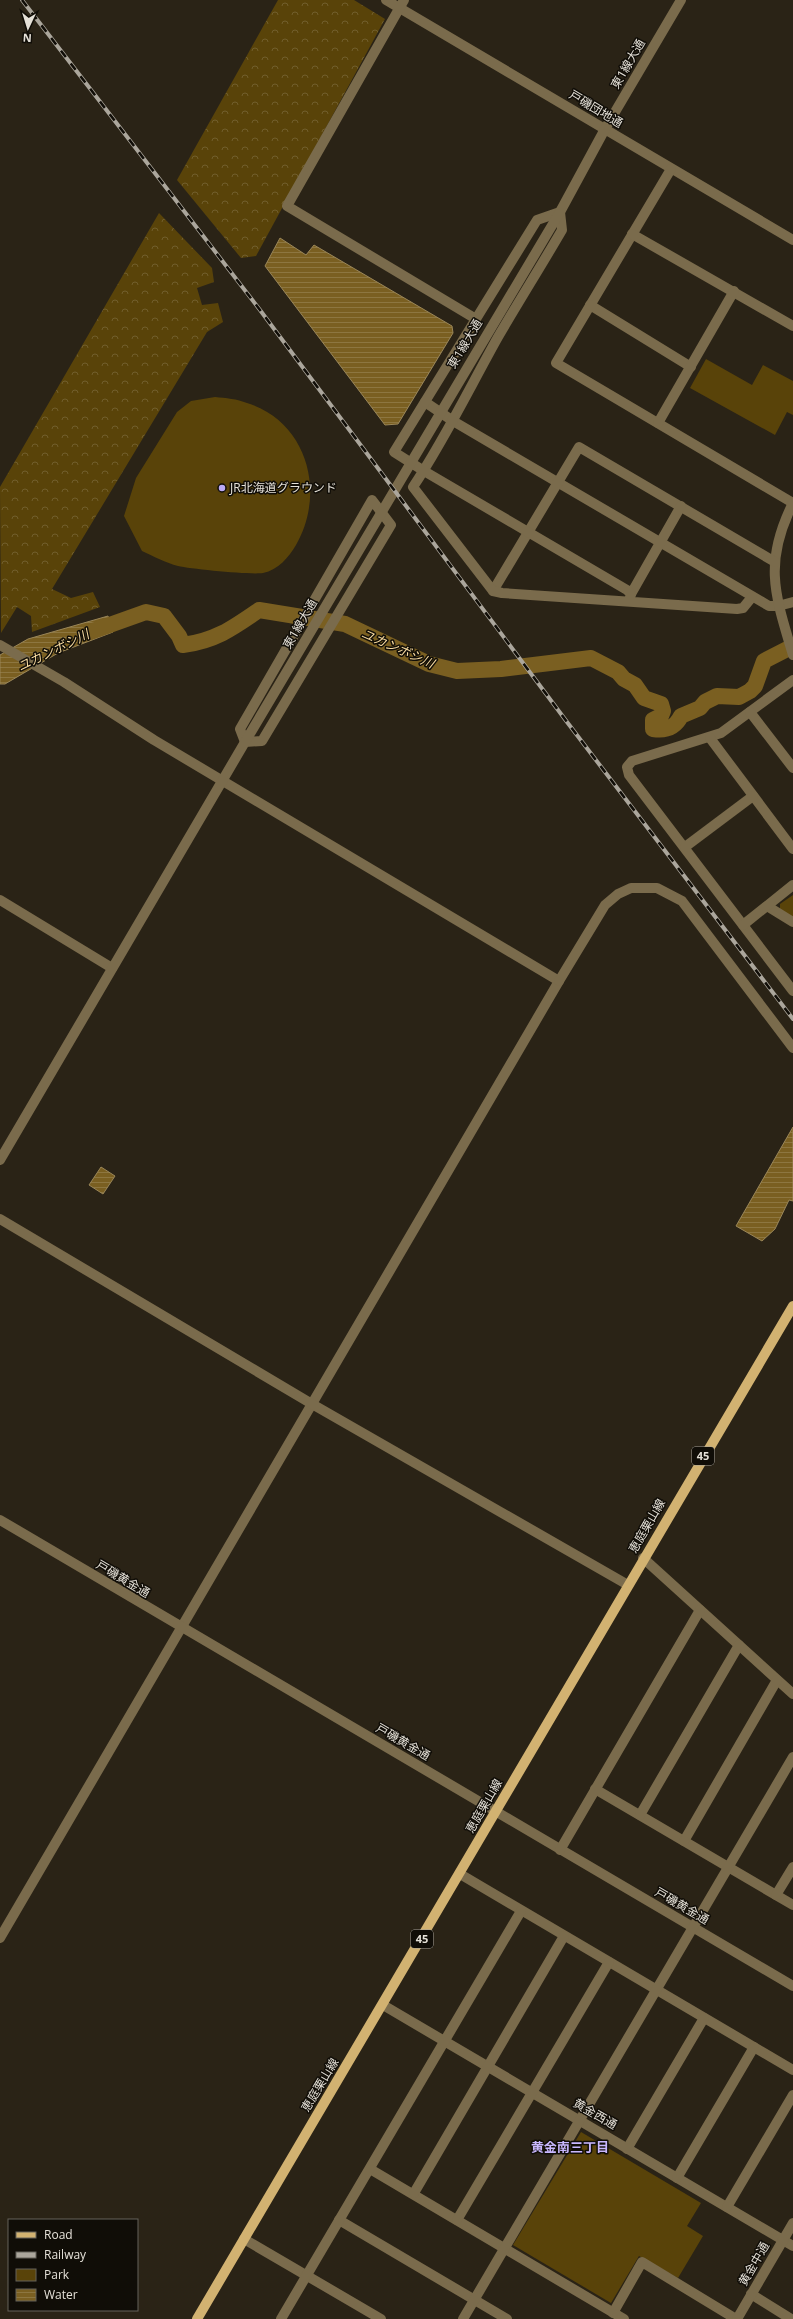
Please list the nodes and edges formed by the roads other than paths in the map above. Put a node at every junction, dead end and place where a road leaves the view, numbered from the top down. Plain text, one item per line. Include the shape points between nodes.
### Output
1 (386, 0) edge
2 (680, 0) edge
3 (402, 4) edge
4 (605, 129) junction
5 (671, 169) junction
6 (560, 212) junction
7 (632, 234) junction
8 (793, 240) edge
9 (734, 291) junction
10 (590, 305) junction
11 (476, 319) junction
12 (793, 326) edge
13 (691, 367) junction
14 (425, 402) junction
15 (453, 421) junction
16 (658, 423) junction
17 (424, 471) junction
18 (558, 482) junction
19 (793, 503) edge
20 (681, 506) junction
21 (527, 531) junction
22 (660, 543) junction
23 (775, 562) junction
24 (494, 591) junction
25 (752, 597) junction
26 (630, 598) junction
27 (793, 602) edge
28 (778, 606) junction
29 (0, 645) edge
30 (793, 655) edge
31 (793, 680) edge
32 (750, 712) junction
33 (710, 738) junction
34 (245, 742) junction
35 (793, 768) edge
36 (223, 780) junction
37 (753, 796) junction
38 (685, 847) junction
39 (793, 849) edge
40 (793, 885) edge
41 (0, 900) edge
42 (766, 906) junction
43 (793, 922) edge
44 (743, 925) junction
45 (112, 968) junction
46 (559, 981) junction
47 (793, 990) edge
48 (793, 1048) edge
49 (0, 1160) edge
50 (0, 1219) edge
51 (793, 1306) edge
52 (312, 1404) junction
53 (0, 1520) edge
54 (643, 1558) junction
55 (628, 1585) junction
56 (700, 1610) junction
57 (181, 1628) junction
58 (739, 1645) junction
59 (777, 1680) junction
60 (793, 1694) edge
61 (793, 1757) edge
62 (595, 1789) junction
63 (496, 1812) junction
64 (640, 1815) junction
65 (684, 1841) junction
66 (560, 1850) junction
67 (728, 1866) junction
68 (793, 1867) edge
69 (460, 1874) junction
70 (776, 1895) junction
71 (793, 1905) edge
72 (522, 1911) junction
73 (692, 1927) junction
74 (564, 1936) junction
75 (0, 1938) edge
76 (608, 1962) junction
77 (793, 1986) edge
78 (656, 1989) junction
79 (383, 2005) junction
80 (704, 2018) junction
81 (443, 2041) junction
82 (754, 2047) junction
83 (488, 2066) junction
84 (793, 2070) edge
85 (531, 2092) junction
86 (793, 2095) edge
87 (579, 2120) junction
88 (627, 2149) junction
89 (370, 2169) junction
90 (677, 2178) junction
91 (414, 2194) junction
92 (727, 2207) junction
93 (340, 2220) junction
94 (458, 2220) junction
95 (793, 2223) edge
96 (244, 2239) junction
97 (783, 2240) junction
98 (793, 2246) edge
99 (504, 2248) junction
100 (306, 2275) junction
101 (751, 2294) junction
102 (474, 2299) junction
103 (613, 2313) junction
104 (197, 2319) edge
105 (281, 2319) edge
106 (381, 2319) edge
107 (463, 2319) edge
108 (507, 2319) edge
109 (624, 2319) edge
110 (736, 2319) edge
111 (792, 2319) edge

1 - 3 street, 戸磯団地通
2 - 4 street, 東1線大通
3 - 4 street, 戸磯団地通
3 - 11 street via 287,206
4 - 5 street, 戸磯団地通
4 - 6 street, 東1線大通
5 - 7 street
5 - 8 street, 戸磯団地通
6 - 11 street via 537,220
6 - 15 street via 562,230 498,337
6 - 34 street, 東1線大通
7 - 9 street
7 - 10 street
9 - 12 street
9 - 13 street
10 - 13 street
10 - 16 street via 556,363
11 - 14 street
13 - 16 street
14 - 15 street
14 - 17 street via 394,452
15 - 17 street
15 - 18 street
16 - 19 street
17 - 21 street
17 - 24 street via 413,487
18 - 20 street via 579,447
18 - 21 street
18 - 22 street
19 - 23 street via 779,538
20 - 22 street
20 - 23 street
21 - 24 street
21 - 26 street
22 - 25 street
22 - 26 street
23 - 28 street via 774,586
24 - 26 street
25 - 26 street via 743,608 737,609
25 - 28 street via 769,606
27 - 28 street
28 - 30 street
29 - 36 street
31 - 32 street
32 - 33 street via 722,733
32 - 35 street
33 - 37 street
33 - 38 street via 632,761 627,767 629,775
34 - 34 street via 240,729 372,500 392,525 262,741
34 - 36 street, 東1線大通
36 - 45 street, 東1線大通
36 - 46 street
37 - 38 street
37 - 39 street
38 - 44 street
40 - 42 street
41 - 45 street
42 - 43 street
42 - 44 street
44 - 47 street
45 - 49 street, 東1線大通
46 - 48 street via 605,905 618,894 631,888 657,888 682,901
46 - 52 street
50 - 52 street
51 - 54 main road, 恵庭栗山線 / 45
52 - 55 street
52 - 57 street
53 - 57 street, 戸磯黄金通
54 - 55 main road, 恵庭栗山線 / 45
54 - 56 street
55 - 63 main road, 恵庭栗山線 / 45
56 - 58 street
56 - 62 street
57 - 63 street, 戸磯黄金通
57 - 75 street
58 - 59 street
58 - 64 street
59 - 60 street
59 - 65 street
61 - 67 street
62 - 64 street
62 - 66 street
63 - 66 street, 戸磯黄金通
63 - 69 main road, 恵庭栗山線 / 45
64 - 65 street
65 - 67 street
66 - 73 street, 戸磯黄金通
67 - 70 street
67 - 73 street
68 - 70 street
69 - 72 street
69 - 79 main road, 恵庭栗山線 / 45
70 - 71 street
72 - 74 street
72 - 81 street
73 - 77 street, 戸磯黄金通
73 - 78 street
74 - 76 street
74 - 83 street
76 - 78 street
76 - 85 street
78 - 80 street
78 - 87 street
79 - 81 street, 黄金西通
79 - 96 main road, 恵庭栗山線 / 45
80 - 82 street
80 - 88 street
81 - 83 street, 黄金西通
81 - 89 street
82 - 84 street
82 - 90 street
83 - 85 street, 黄金西通
83 - 91 street
85 - 87 street, 黄金西通
85 - 94 street
86 - 92 street
87 - 88 street, 黄金西通
87 - 99 street
88 - 90 street, 黄金西通
89 - 91 street
89 - 93 street
90 - 92 street, 黄金西通
91 - 94 street
92 - 97 street, 黄金西通
93 - 100 street
93 - 102 street
94 - 99 street
95 - 97 street, 黄金中通
96 - 100 street
96 - 104 main road, 恵庭栗山線 / 45
97 - 98 street, 黄金西通
97 - 101 street, 黄金中通
99 - 102 street
99 - 103 street
100 - 105 street
100 - 106 street
101 - 110 street, 黄金中通
101 - 111 street
102 - 107 street
102 - 108 street
103 - 109 street
103 - 110 street via 642,2262

